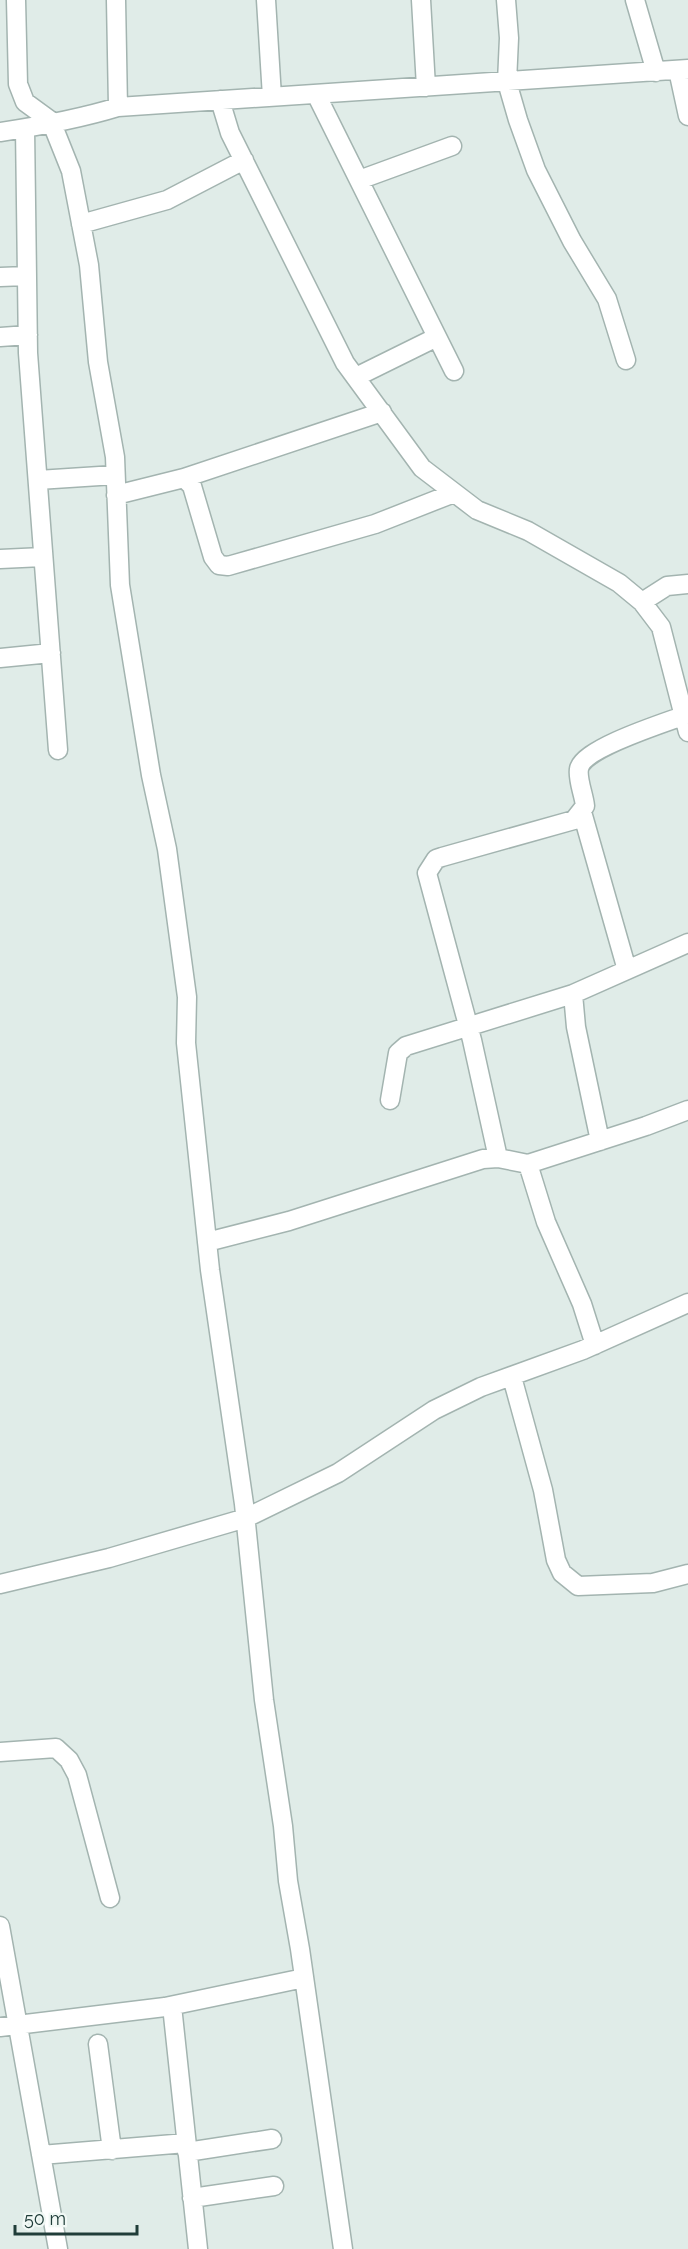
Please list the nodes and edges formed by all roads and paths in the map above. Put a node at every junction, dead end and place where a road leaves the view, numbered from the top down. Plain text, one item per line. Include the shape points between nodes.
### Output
1 (16, 0) edge
2 (116, 0) edge
3 (266, 0) edge
4 (421, 0) edge
5 (506, 0) edge
6 (635, 0) edge
7 (683, 70) edge
8 (656, 72) junction
9 (507, 82) junction
10 (426, 87) junction
11 (316, 94) junction
12 (272, 97) junction
13 (220, 100) junction
14 (118, 107) junction
15 (688, 116) edge
16 (51, 121) junction
17 (26, 128) junction
18 (0, 132) edge
19 (452, 146) dead end
20 (244, 160) junction
21 (358, 180) junction
22 (81, 224) junction
23 (26, 276) junction
24 (0, 277) edge
25 (28, 335) junction
26 (0, 337) edge
27 (437, 337) junction
28 (626, 360) dead end
29 (454, 371) dead end
30 (356, 377) junction
31 (382, 412) junction
32 (115, 475) junction
33 (184, 478) junction
34 (38, 480) junction
35 (454, 493) junction
36 (116, 495) junction
37 (44, 557) junction
38 (0, 559) edge
39 (688, 584) edge
40 (642, 602) junction
41 (51, 653) junction
42 (0, 658) edge
43 (686, 724) edge
44 (58, 750) dead end
45 (582, 812) junction
46 (688, 944) edge
47 (627, 970) junction
48 (573, 994) junction
49 (468, 1028) junction
50 (390, 1100) dead end
51 (688, 1110) edge
52 (600, 1141) junction
53 (498, 1158) junction
54 (528, 1164) junction
55 (207, 1242) junction
56 (688, 1303) edge
57 (595, 1345) junction
58 (512, 1377) junction
59 (246, 1518) junction
60 (688, 1574) edge
61 (0, 1584) edge
62 (0, 1752) edge
63 (110, 1898) dead end
64 (0, 1926) edge
65 (304, 1978) junction
66 (172, 2006) junction
67 (18, 2024) junction
68 (0, 2027) edge
69 (98, 2044) dead end
70 (272, 2139) dead end
71 (187, 2148) junction
72 (112, 2150) junction
73 (41, 2154) junction
74 (274, 2186) dead end
75 (192, 2198) junction
76 (58, 2249) edge
77 (198, 2249) edge
78 (343, 2249) edge

1 - 16 street via 18,84 25,102
2 - 14 street
3 - 12 street
4 - 10 street
5 - 9 street
6 - 8 street
7 - 8 street
7 - 15 street
8 - 9 street
9 - 10 street
9 - 28 street via 536,170 607,299
10 - 11 street
11 - 12 street
11 - 21 street
12 - 13 street
13 - 14 street
13 - 20 street
14 - 16 street via 75,120
16 - 17 street
16 - 22 street via 71,171
17 - 18 street
17 - 23 street
19 - 21 street
20 - 22 street via 167,200
20 - 30 street via 298,272
21 - 27 street
22 - 32 street
23 - 24 street
23 - 25 street
25 - 26 street
25 - 34 street
27 - 29 street
27 - 30 street
30 - 31 street
31 - 33 street
31 - 35 street via 422,468
32 - 34 street
32 - 36 street
33 - 35 street via 192,486 213,557 219,565 228,566 375,524
33 - 36 street
34 - 37 street
35 - 40 street via 477,510 528,531 620,583
36 - 55 street via 120,585 167,849 187,997 186,1043
37 - 38 street
37 - 41 street
39 - 40 street via 667,586
40 - 43 street via 661,627
41 - 42 street
41 - 44 street
43 - 45 street via 600,748 582,763
45 - 47 street
45 - 49 street via 574,820 442,857 430,867 427,873
46 - 47 street
47 - 48 street
48 - 49 street
48 - 52 street via 576,1027
49 - 50 street via 398,1053
49 - 53 street
51 - 52 street
52 - 54 street
53 - 54 street
53 - 55 street via 483,1159 289,1221
54 - 57 street via 546,1222 582,1304
55 - 59 street
56 - 57 street
57 - 58 street
58 - 59 street via 434,1410 338,1473
58 - 60 street via 543,1490 556,1560 569,1581 578,1586 653,1583
59 - 61 street via 109,1558
59 - 65 street via 264,1700
62 - 63 street via 56,1748 69,1760 77,1775
64 - 67 street
65 - 66 street
65 - 78 street
66 - 67 street
66 - 71 street
67 - 68 street
67 - 73 street
69 - 72 street
70 - 71 street
71 - 72 street
71 - 75 street
72 - 73 street
73 - 76 street
74 - 75 street
75 - 77 street

